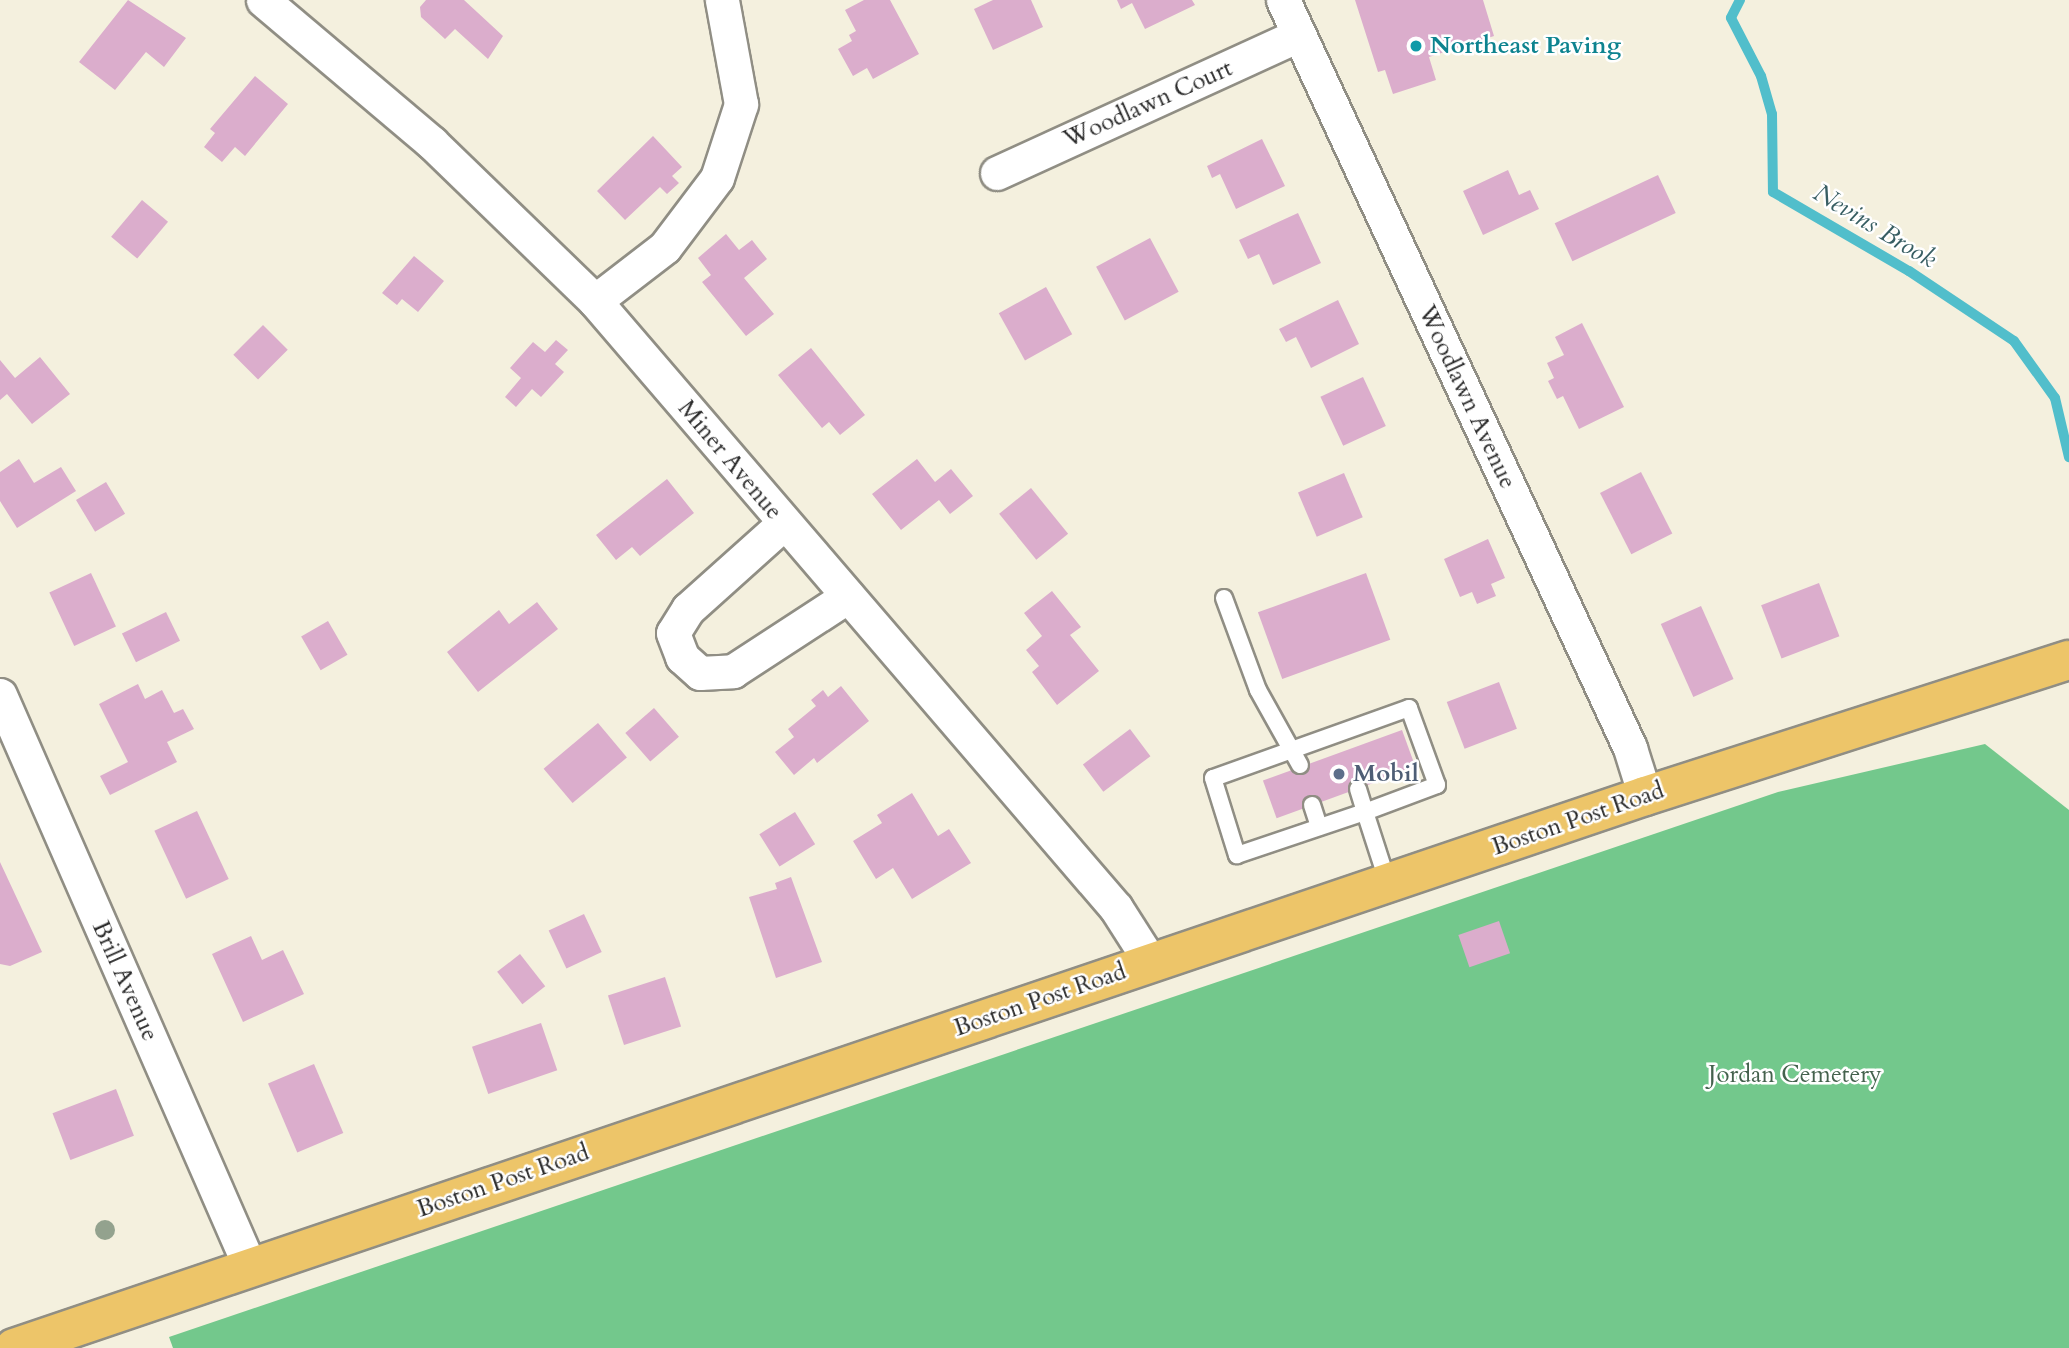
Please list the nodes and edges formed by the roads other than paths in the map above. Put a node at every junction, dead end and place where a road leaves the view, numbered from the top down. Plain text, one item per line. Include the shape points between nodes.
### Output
1 (262, 0) edge
2 (722, 0) edge
3 (1283, 0) edge
4 (1299, 35) junction
5 (997, 173) dead end
6 (595, 301) junction
7 (784, 523) junction
8 (848, 596) junction
9 (1224, 598) dead end
10 (2067, 661) edge
11 (0, 695) edge
12 (1339, 732) junction
13 (1294, 749) junction
14 (1345, 750) dead end
15 (1300, 765) dead end
16 (1358, 789) dead end
17 (1645, 796) junction
18 (1312, 805) dead end
19 (1365, 812) junction
20 (1319, 827) junction
21 (1388, 883) junction
22 (1151, 963) junction
23 (250, 1267) junction
24 (14, 1348) edge

1 - 6 street, Miner Avenue via 432,143
2 - 6 street via 741,104 717,178 665,247
3 - 4 street, Woodlawn Avenue
4 - 5 street, Woodlawn Court
4 - 17 street, Woodlawn Avenue via 1630,748
6 - 7 street, Miner Avenue
7 - 8 street, Miner Avenue
7 - 8 street via 688,609 673,632 682,657 700,673 733,671
8 - 22 street, Miner Avenue via 1116,908
9 - 13 lane via 1258,690
10 - 17 main road, Boston Post Road
11 - 23 street, Brill Avenue
12 - 13 lane
12 - 14 lane
12 - 19 lane via 1409,708 1437,785
13 - 15 lane
13 - 20 lane via 1213,778 1237,855
16 - 19 lane
17 - 21 main road, Boston Post Road
18 - 20 lane
19 - 20 lane
19 - 21 lane
21 - 22 main road, Boston Post Road
22 - 23 main road, Boston Post Road
23 - 24 main road, Boston Post Road

